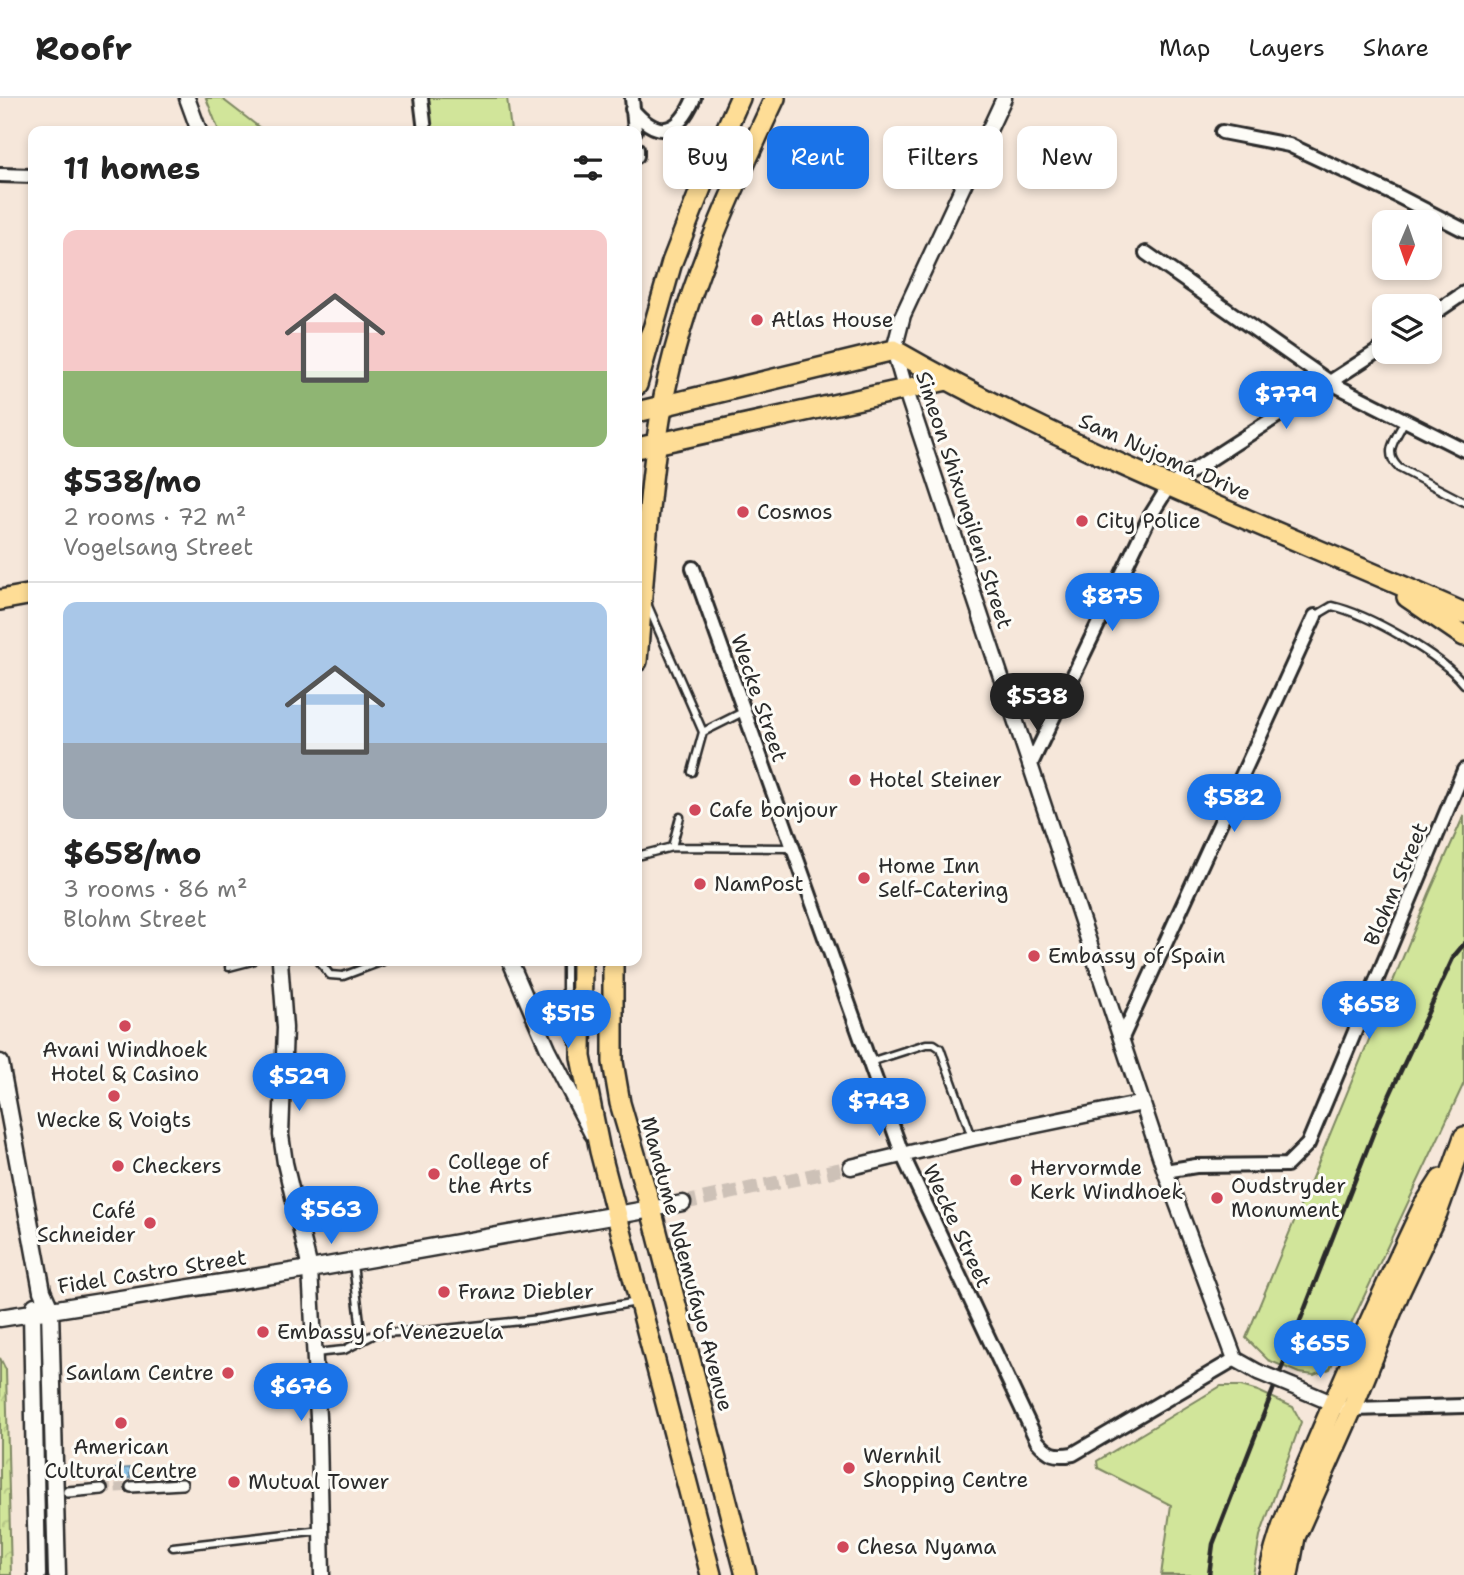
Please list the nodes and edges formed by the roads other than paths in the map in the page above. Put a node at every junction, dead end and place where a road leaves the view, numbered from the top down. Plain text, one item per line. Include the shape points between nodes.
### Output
1 (187, 98) edge
2 (421, 98) edge
3 (694, 98) edge
4 (740, 98) edge
5 (775, 98) edge
6 (1004, 98) edge
7 (632, 104) edge
8 (197, 126) edge
9 (424, 126) edge
10 (634, 126) edge
11 (1222, 132) dead end
12 (0, 175) edge
13 (28, 176) edge
14 (1464, 230) edge
15 (1146, 253) dead end
16 (1464, 293) edge
17 (1442, 308) edge
18 (653, 329) junction
19 (894, 350) junction
20 (642, 352) edge
21 (1372, 355) edge
22 (642, 368) edge
23 (947, 380) junction
24 (1331, 383) junction
25 (905, 391) junction
26 (663, 405) junction
27 (642, 411) edge
28 (1405, 420) junction
29 (647, 447) edge
30 (1464, 450) edge
31 (1169, 486) junction
32 (1464, 502) edge
33 (693, 568) dead end
34 (1367, 570) junction
35 (643, 594) junction
36 (28, 595) edge
37 (0, 600) edge
38 (642, 605) edge
39 (1464, 613) edge
40 (1315, 616) joint
41 (1464, 636) edge
42 (1464, 684) edge
43 (743, 712) junction
44 (703, 732) junction
45 (1030, 766) junction
46 (1464, 769) edge
47 (692, 772) dead end
48 (680, 817) dead end
49 (672, 847) junction
50 (792, 848) junction
51 (642, 855) edge
52 (233, 966) edge
53 (280, 966) edge
54 (323, 966) edge
55 (370, 966) edge
56 (512, 966) edge
57 (566, 966) edge
58 (582, 966) edge
59 (613, 966) edge
60 (229, 967) dead end
61 (1122, 1038) junction
62 (0, 1063) edge
63 (869, 1063) junction
64 (590, 1102) junction
65 (1143, 1103) junction
66 (973, 1138) junction
67 (1461, 1144) edge
68 (600, 1151) junction
69 (903, 1156) junction
70 (851, 1167) tunnel mouth
71 (1165, 1171) junction
72 (683, 1203) tunnel mouth
73 (652, 1209) junction
74 (618, 1216) junction
75 (353, 1261) junction
76 (310, 1269) junction
77 (42, 1291) junction
78 (639, 1301) junction
79 (50, 1310) junction
80 (32, 1313) junction
81 (0, 1318) edge
82 (362, 1339) junction
83 (315, 1353) junction
84 (1235, 1359) junction
85 (1464, 1406) edge
86 (1342, 1407) junction
87 (182, 1484) dead end
88 (131, 1487) tunnel mouth
89 (102, 1489) tunnel mouth
90 (68, 1492) dead end
91 (321, 1530) junction
92 (173, 1547) dead end
93 (37, 1575) edge
94 (57, 1575) edge
95 (322, 1575) edge
96 (711, 1575) edge
97 (746, 1575) edge
98 (1269, 1575) edge
99 (1288, 1575) edge

1 - 8 street
2 - 9 street
3 - 7 street via 687,115 666,130 651,127
4 - 18 main road via 677,250
5 - 26 main road via 702,267
6 - 19 street, Simeon Shixungileni Street via 903,315
7 - 10 street
11 - 14 street via 1289,145
12 - 13 street
15 - 24 street
16 - 17 street
18 - 20 main road
18 - 22 main road
19 - 23 main road, Sam Nujoma Drive
19 - 25 street, Simeon Shixungileni Street
19 - 26 main road
21 - 24 street
23 - 25 main road
23 - 31 main road, Sam Nujoma Drive
24 - 28 street
24 - 31 street
25 - 29 main road
25 - 45 street, Simeon Shixungileni Street
26 - 27 main road
26 - 29 main road
28 - 30 street
28 - 32 lane via 1390,452 1391,461
29 - 35 main road
31 - 34 main road, Sam Nujoma Drive
31 - 45 street via 1149,518
33 - 43 street, Wecke Street
34 - 39 main road, Sam Nujoma Drive
34 - 41 main road, Sam Nujoma Drive
35 - 38 main road
35 - 44 lane
36 - 37 main road
40 - 42 lane via 1332,607 1350,610 1447,665
40 - 61 street
43 - 44 lane
43 - 50 street, Wecke Street
44 - 47 lane
45 - 61 street, Simeon Shixungileni Street
46 - 71 street, Blohm Street via 1308,1144 1287,1165
48 - 49 lane
49 - 50 lane
49 - 51 lane
50 - 63 street, Wecke Street
52 - 60 lane
53 - 76 street via 285,1028 281,1135
54 - 55 lane via 330,975 343,976
56 - 68 street
57 - 64 lane via 569,1026
58 - 64 main road via 581,1057
59 - 73 main road, Mandume Ndemufayo Avenue via 613,1062 620,1103
61 - 65 street, Simeon Shixungileni Street
62 - 77 main road
63 - 66 lane via 926,1044 940,1048
63 - 69 street, Wecke Street
64 - 68 main road
65 - 66 street
65 - 71 street, Simeon Shixungileni Street
66 - 69 street
67 - 86 main road via 1437,1213
68 - 74 main road
69 - 70 street
69 - 84 street, Wecke Street via 1028,1424 1048,1454 1073,1454
71 - 84 street, Simeon Shixungileni Street
72 - 73 street, Fidel Castro Street
73 - 74 main road, Fidel Castro Street
73 - 97 main road, Mandume Ndemufayo Avenue
74 - 75 main road, Fidel Castro Street
74 - 78 main road
75 - 76 main road, Fidel Castro Street
75 - 82 lane
76 - 79 main road, Fidel Castro Street
76 - 83 street
77 - 79 main road
77 - 80 main road
78 - 82 lane via 540,1319 377,1333
78 - 96 main road
79 - 80 main road, Fidel Castro Street
79 - 94 main road
80 - 81 main road, Fidel Castro Street
80 - 93 main road
82 - 83 lane via 344,1350
83 - 91 street
84 - 86 street, bridge
85 - 86 street
86 - 98 main road via 1298,1488
86 - 99 main road via 1295,1537
87 - 88 street
89 - 90 street
91 - 92 lane
91 - 95 street

